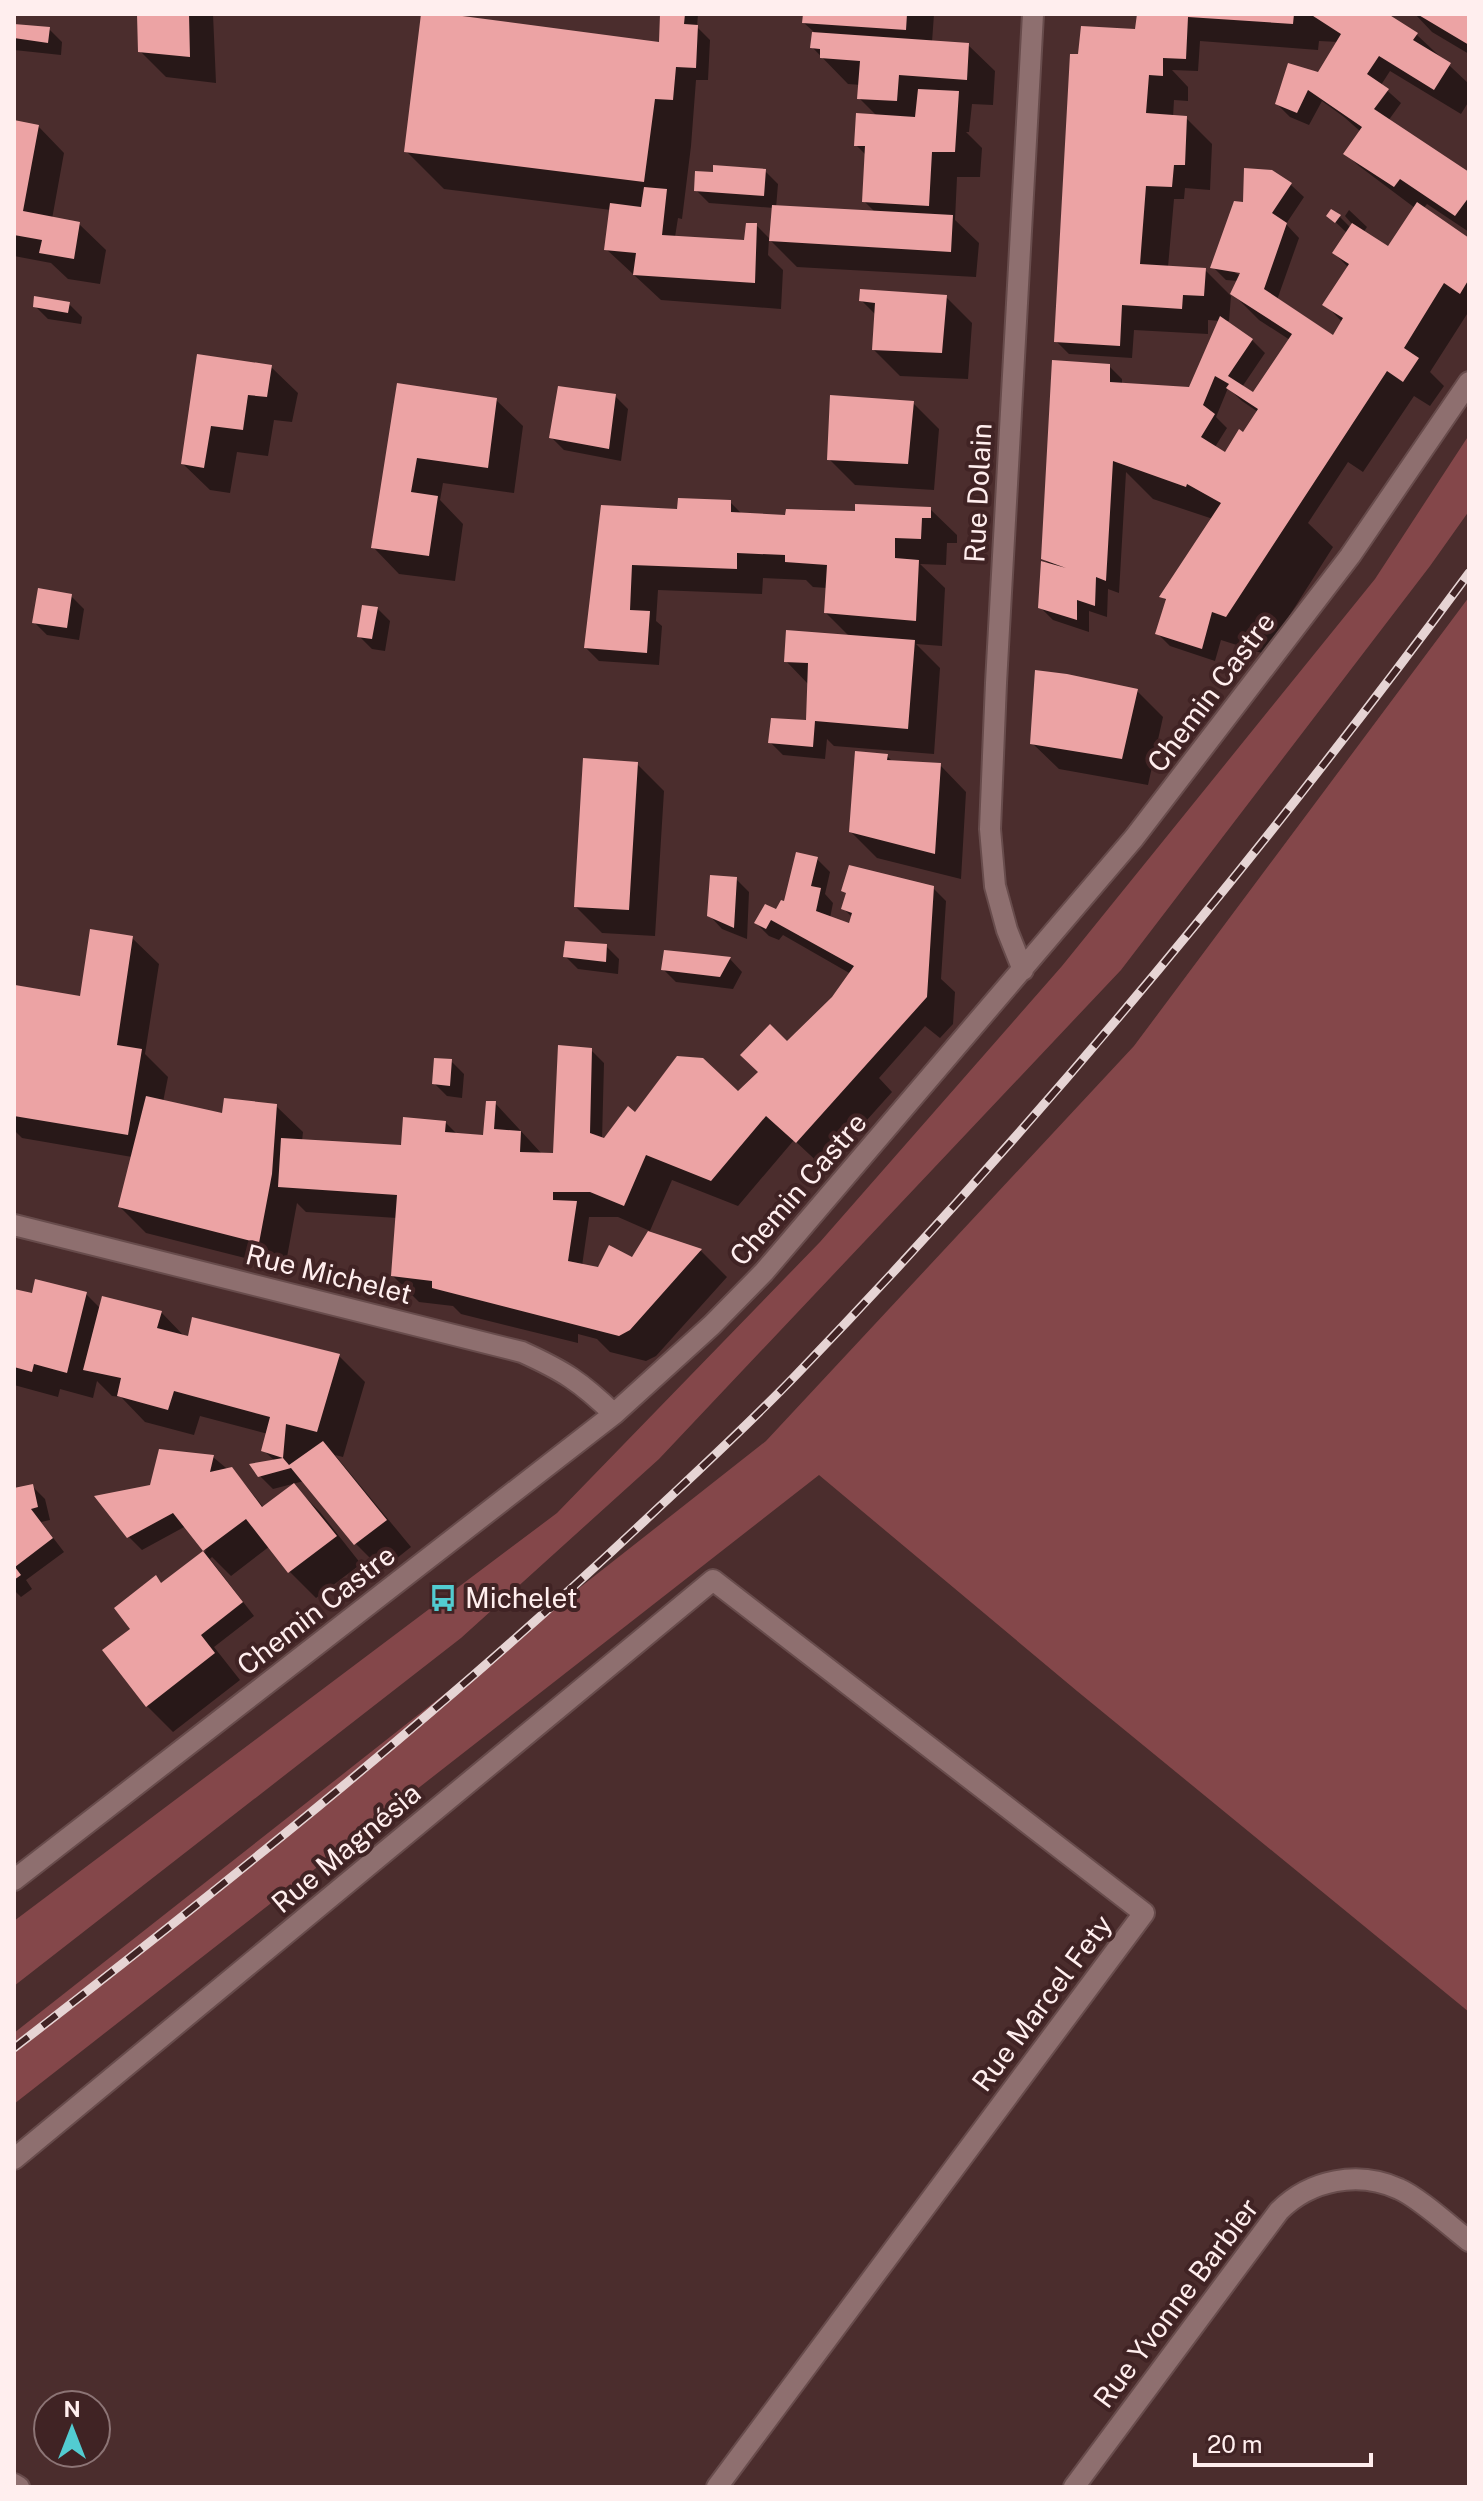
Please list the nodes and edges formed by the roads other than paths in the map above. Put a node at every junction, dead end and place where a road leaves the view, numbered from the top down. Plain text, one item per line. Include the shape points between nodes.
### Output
1 (1033, 14) edge
2 (1469, 382) edge
3 (1023, 970) junction
4 (14, 1225) edge
5 (614, 1414) junction
6 (713, 1580) joint
7 (14, 1880) edge
8 (14, 2159) edge
9 (1469, 2241) edge
10 (717, 2487) edge
11 (1074, 2487) edge

1 - 3 street, Rue Dolain via 990,829 995,886
2 - 3 street, Chemin Castre via 1350,556 1254,683
3 - 5 street, Chemin Castre via 764,1272
4 - 5 street, Rue Michelet via 522,1352 562,1370
5 - 7 street, Chemin Castre
6 - 8 street, Rue Magnésia
6 - 10 street, Rue Marcel Fety via 1144,1913
9 - 11 street, Rue Yvonne Barbier via 1401,2189 1372,2181 1322,2183 1294,2197

